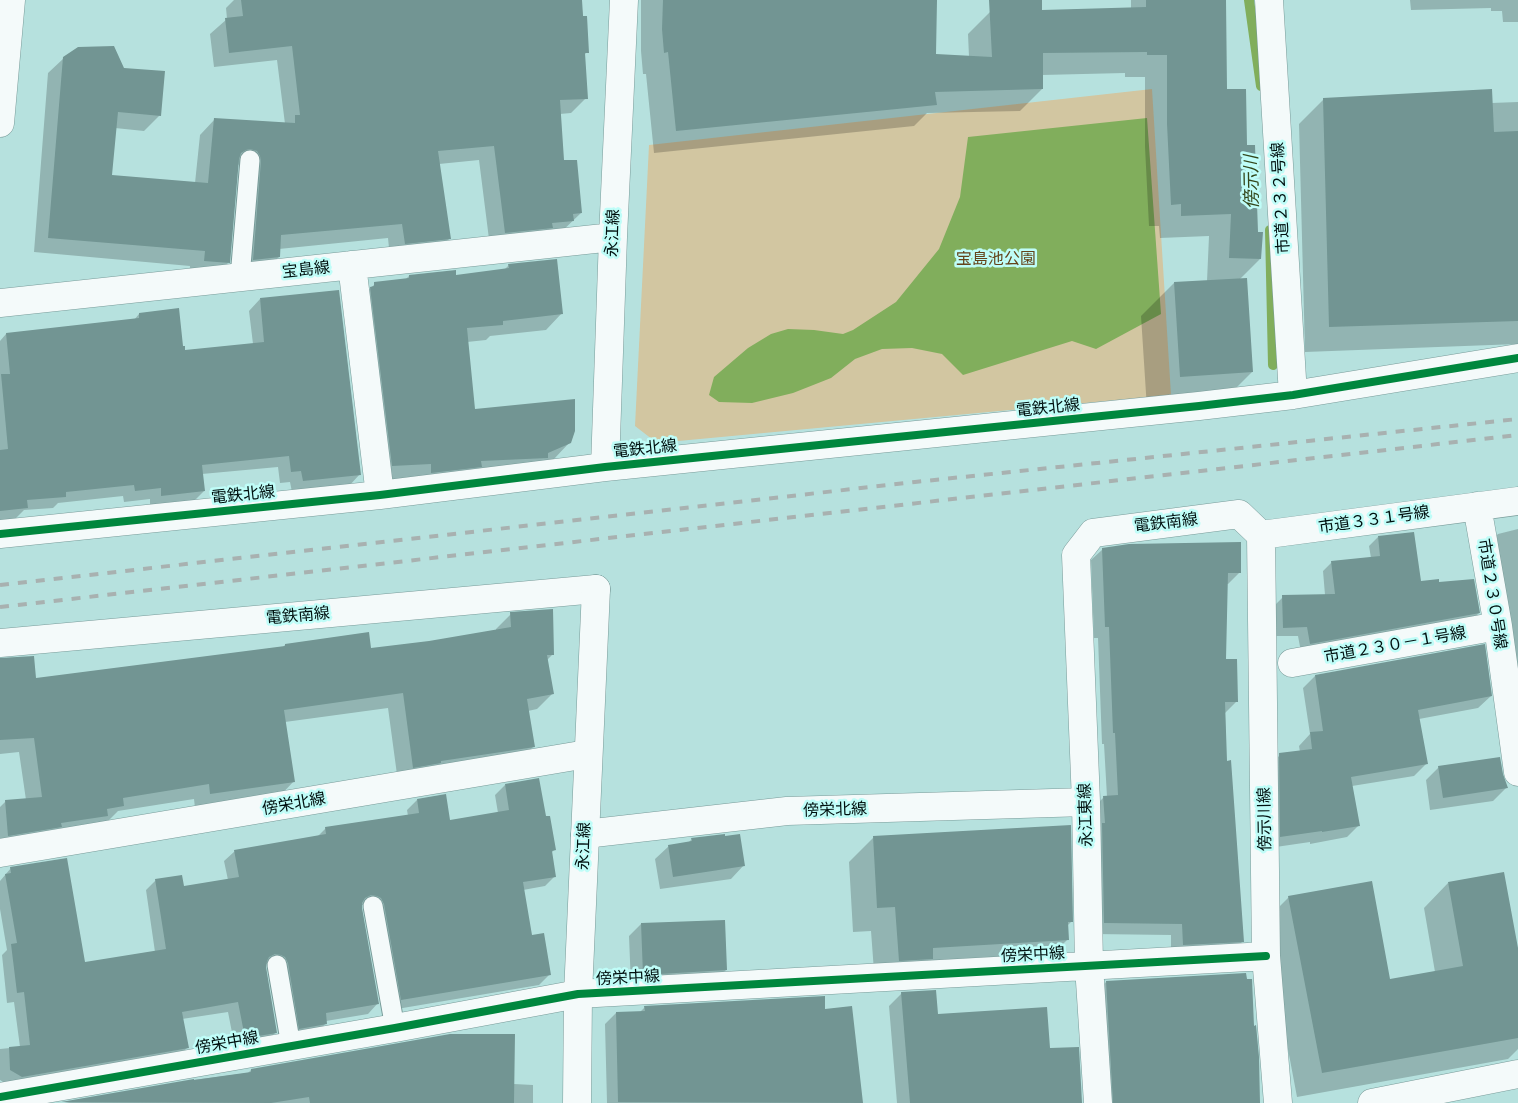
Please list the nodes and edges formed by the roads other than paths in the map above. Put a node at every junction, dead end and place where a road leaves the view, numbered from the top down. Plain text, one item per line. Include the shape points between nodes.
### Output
1 (11, 0) edge
2 (624, 0) edge
3 (1269, 0) edge
4 (0, 123) edge
5 (250, 160) dead end
6 (612, 237) junction
7 (352, 265) junction
8 (240, 277) junction
9 (0, 302) edge
10 (1518, 358) edge
11 (1293, 395) junction
12 (604, 467) junction
13 (380, 495) junction
14 (1518, 501) edge
15 (1477, 506) junction
16 (1093, 532) joint
17 (0, 534) edge
18 (1261, 535) junction
19 (596, 589) joint
20 (1498, 626) junction
21 (0, 643) edge
22 (1292, 664) dead end
23 (587, 754) junction
24 (1518, 772) edge
25 (1086, 802) junction
26 (585, 834) junction
27 (0, 853) edge
28 (373, 906) dead end
29 (1266, 956) junction
30 (277, 965) dead end
31 (1089, 966) junction
32 (578, 994) junction
33 (395, 1028) junction
34 (291, 1046) junction
35 (1518, 1074) edge
36 (0, 1096) edge
37 (577, 1103) edge
38 (1098, 1103) edge
39 (1278, 1103) edge
40 (1372, 1103) edge

1 - 4 street
2 - 6 street, 永江線
3 - 11 street, 市道２３２号線
5 - 8 lane
6 - 7 street, 宝島線
6 - 12 street, 永江線
7 - 8 street, 宝島線
7 - 13 street
8 - 9 street, 宝島線
10 - 11 street, 電鉄北線
11 - 12 street, 電鉄北線
12 - 13 street, 電鉄北線
13 - 17 street, 電鉄北線
14 - 15 street, 市道３３１号線
15 - 18 street, 市道３３１号線
15 - 20 street, 市道２３０号線
16 - 18 street, 電鉄南線 via 1239,514
16 - 25 street, 永江東線 via 1076,555
18 - 29 street, 傍示川線
19 - 21 street, 電鉄南線
19 - 23 street, 永江線
20 - 22 street, 市道２３０－１号線
20 - 24 street, 市道２３０号線
23 - 26 street, 永江線
23 - 27 street, 傍栄北線
25 - 26 street, 傍栄北線 via 787,812
25 - 31 street, 永江東線
26 - 32 street, 永江線
28 - 33 lane
29 - 31 street, 傍栄中線
29 - 39 street, 傍示川線
30 - 34 lane
31 - 32 street, 傍栄中線
31 - 38 street, 永江東線
32 - 33 street, 傍栄中線
32 - 37 street, 永江線
33 - 34 street, 傍栄中線
34 - 36 street, 傍栄中線
35 - 40 street

